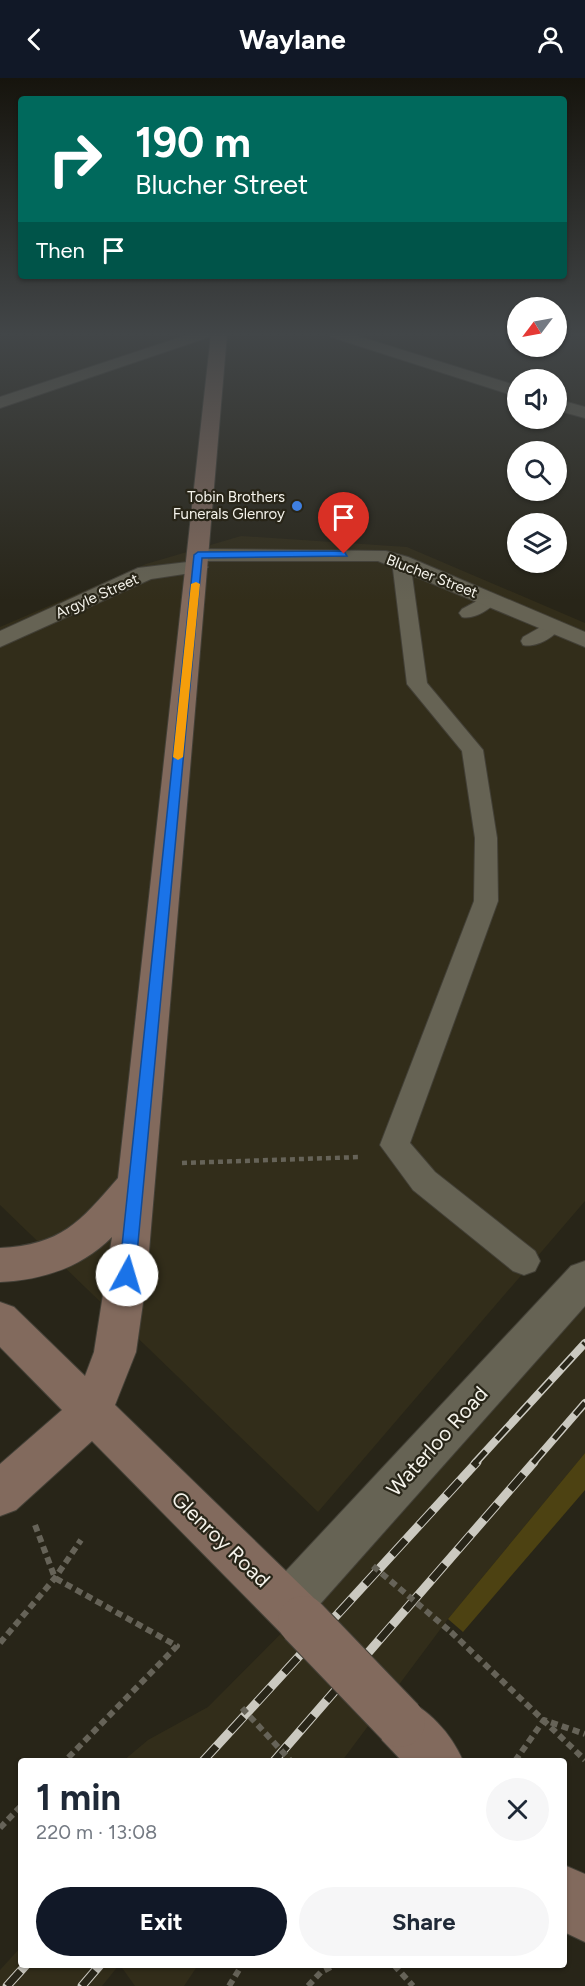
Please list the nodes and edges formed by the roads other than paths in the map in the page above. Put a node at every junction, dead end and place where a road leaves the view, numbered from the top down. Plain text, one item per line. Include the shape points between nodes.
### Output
1 (211, 423) edge
2 (198, 561) junction
3 (401, 561) junction
4 (490, 599) junction
5 (468, 613) dead end
6 (553, 626) junction
7 (0, 640) edge
8 (585, 640) edge
9 (531, 641) dead end
10 (136, 1174) junction
11 (524, 1261) dead end
12 (0, 1265) edge
13 (585, 1278) edge
14 (0, 1320) edge
15 (91, 1413) junction
16 (8, 1487) edge
17 (296, 1613) junction
18 (434, 1758) edge
19 (567, 1895) edge
20 (585, 1914) edge

1 - 2 main road
2 - 3 street, Blucher Street via 365,554
2 - 7 street, Argyle Street via 146,573
2 - 10 main road
3 - 4 street, Blucher Street
3 - 11 lane via 417,684 472,750 486,838 486,901 395,1145 424,1181
4 - 5 lane
4 - 6 street, Blucher Street
6 - 8 street, Blucher Street
6 - 9 lane
10 - 12 main road via 95,1232 75,1247 29,1264
10 - 15 main road via 115,1352
13 - 17 street, Waterloo Road
14 - 15 main road, Glenroy Road
15 - 16 main road
15 - 17 main road, Glenroy Road
17 - 18 main road, Glenroy Road, bridge
19 - 20 main road

